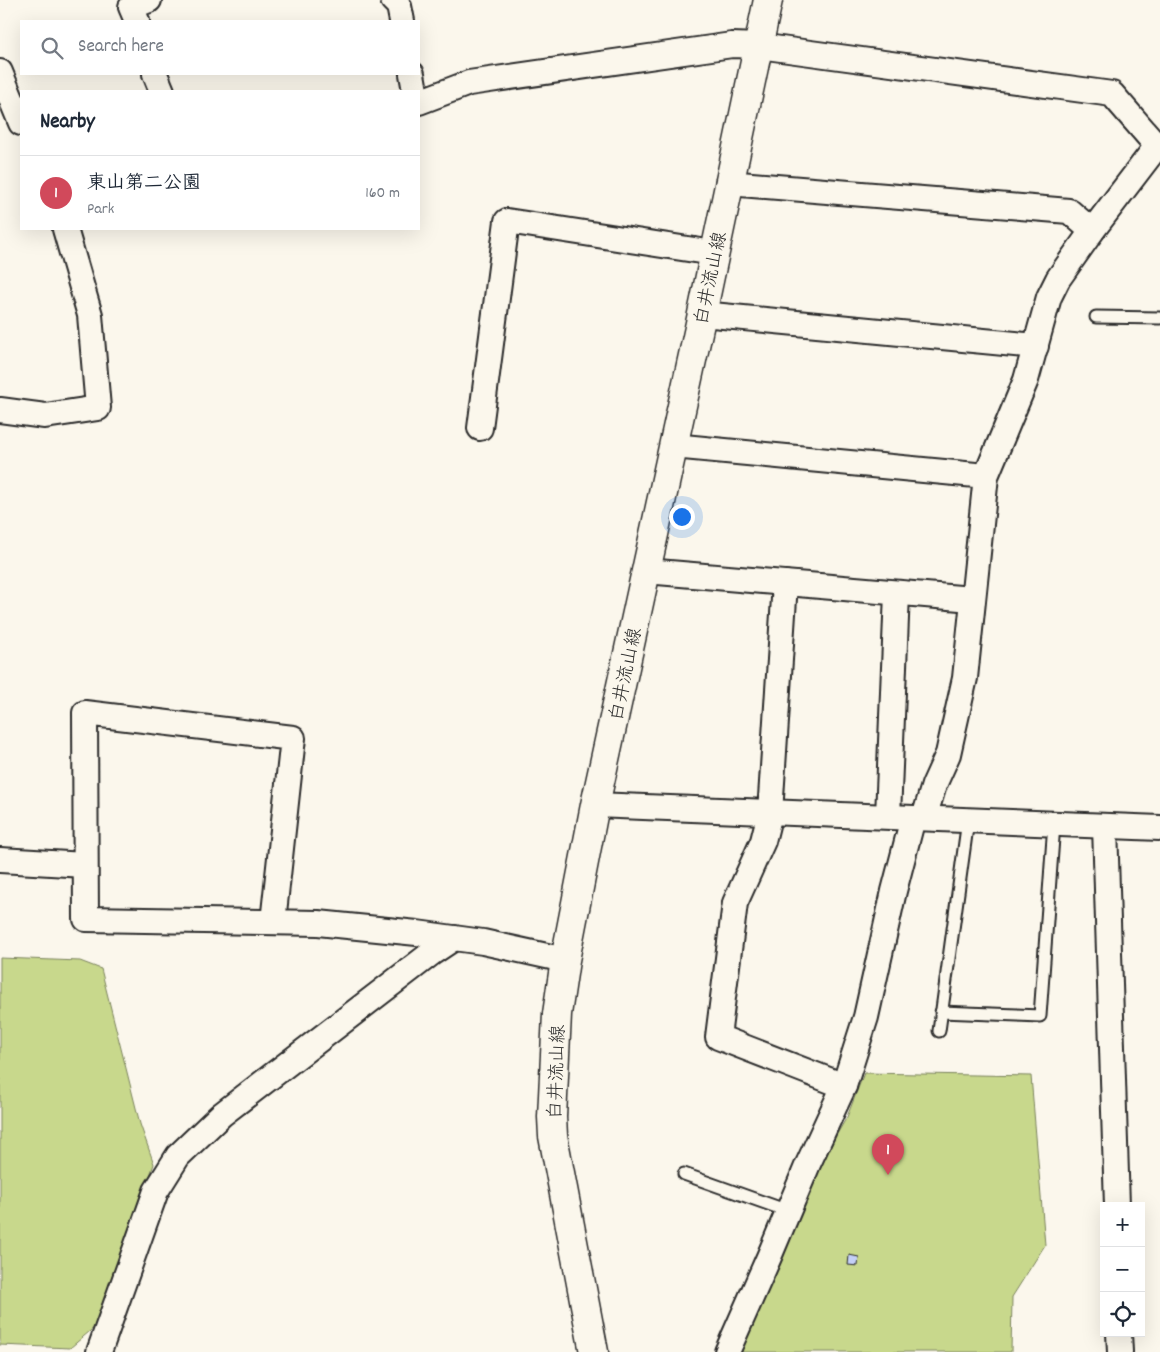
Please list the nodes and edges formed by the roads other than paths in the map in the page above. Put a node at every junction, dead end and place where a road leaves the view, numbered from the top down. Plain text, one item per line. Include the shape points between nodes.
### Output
1 (149, 0) edge
2 (393, 0) edge
3 (768, 0) edge
4 (137, 20) edge
5 (402, 20) edge
6 (759, 46) junction
7 (0, 72) edge
8 (155, 75) edge
9 (412, 75) edge
10 (162, 90) edge
11 (415, 90) edge
12 (420, 102) edge
13 (20, 121) edge
14 (1158, 144) edge
15 (728, 183) junction
16 (65, 230) edge
17 (1092, 231) junction
18 (714, 253) junction
19 (702, 314) junction
20 (1096, 317) dead end
21 (1160, 318) edge
22 (1036, 346) junction
23 (0, 410) edge
24 (480, 428) dead end
25 (673, 446) junction
26 (986, 476) junction
27 (646, 572) junction
28 (784, 583) junction
29 (897, 593) junction
30 (972, 599) junction
31 (595, 805) junction
32 (770, 813) junction
33 (888, 816) junction
34 (919, 818) junction
35 (968, 820) junction
36 (1054, 824) junction
37 (1105, 826) junction
38 (1160, 828) edge
39 (0, 860) edge
40 (85, 865) junction
41 (274, 922) junction
42 (454, 938) junction
43 (565, 960) junction
44 (941, 1012) junction
45 (939, 1031) dead end
46 (844, 1086) junction
47 (684, 1174) dead end
48 (1117, 1202) edge
49 (788, 1211) junction
50 (1119, 1337) edge
51 (99, 1352) edge
52 (594, 1352) edge
53 (727, 1352) edge
54 (1120, 1352) edge

1 - 4 street via 132,7
2 - 5 street via 399,6
3 - 6 main road, 白井流山線
6 - 12 street via 732,45 469,83
6 - 14 street via 1112,94
6 - 15 main road, 白井流山線
7 - 13 street
8 - 10 street
9 - 11 street
14 - 17 street
15 - 17 street via 1069,211
15 - 18 main road, 白井流山線
16 - 23 street via 90,315 98,408 45,416
17 - 22 street via 1049,297
18 - 19 main road, 白井流山線
18 - 24 street via 507,222
19 - 22 street
19 - 25 main road, 白井流山線
20 - 21 lane
22 - 26 street via 1026,380
25 - 26 street
25 - 27 main road, 白井流山線
26 - 30 street
27 - 28 street
27 - 31 main road, 白井流山線
28 - 29 street
28 - 32 street
29 - 30 street
29 - 33 street
30 - 34 street via 965,678 948,754
31 - 32 street
31 - 43 main road, 白井流山線
32 - 33 street
32 - 46 street via 763,841 736,903 718,1038
33 - 34 street
34 - 35 street
34 - 46 street via 894,891 866,1017
35 - 36 street
35 - 44 lane
36 - 37 street
36 - 44 lane via 1040,1016
37 - 38 street
37 - 48 street
39 - 40 street
40 - 41 street via 86,919
40 - 41 street via 85,713 293,738
41 - 42 street via 318,923
42 - 43 street
42 - 51 street via 221,1115 178,1156 156,1191
43 - 52 main road, 白井流山線 via 557,1014 553,1136
44 - 45 lane
46 - 49 street
47 - 49 lane
49 - 53 street
50 - 54 street

